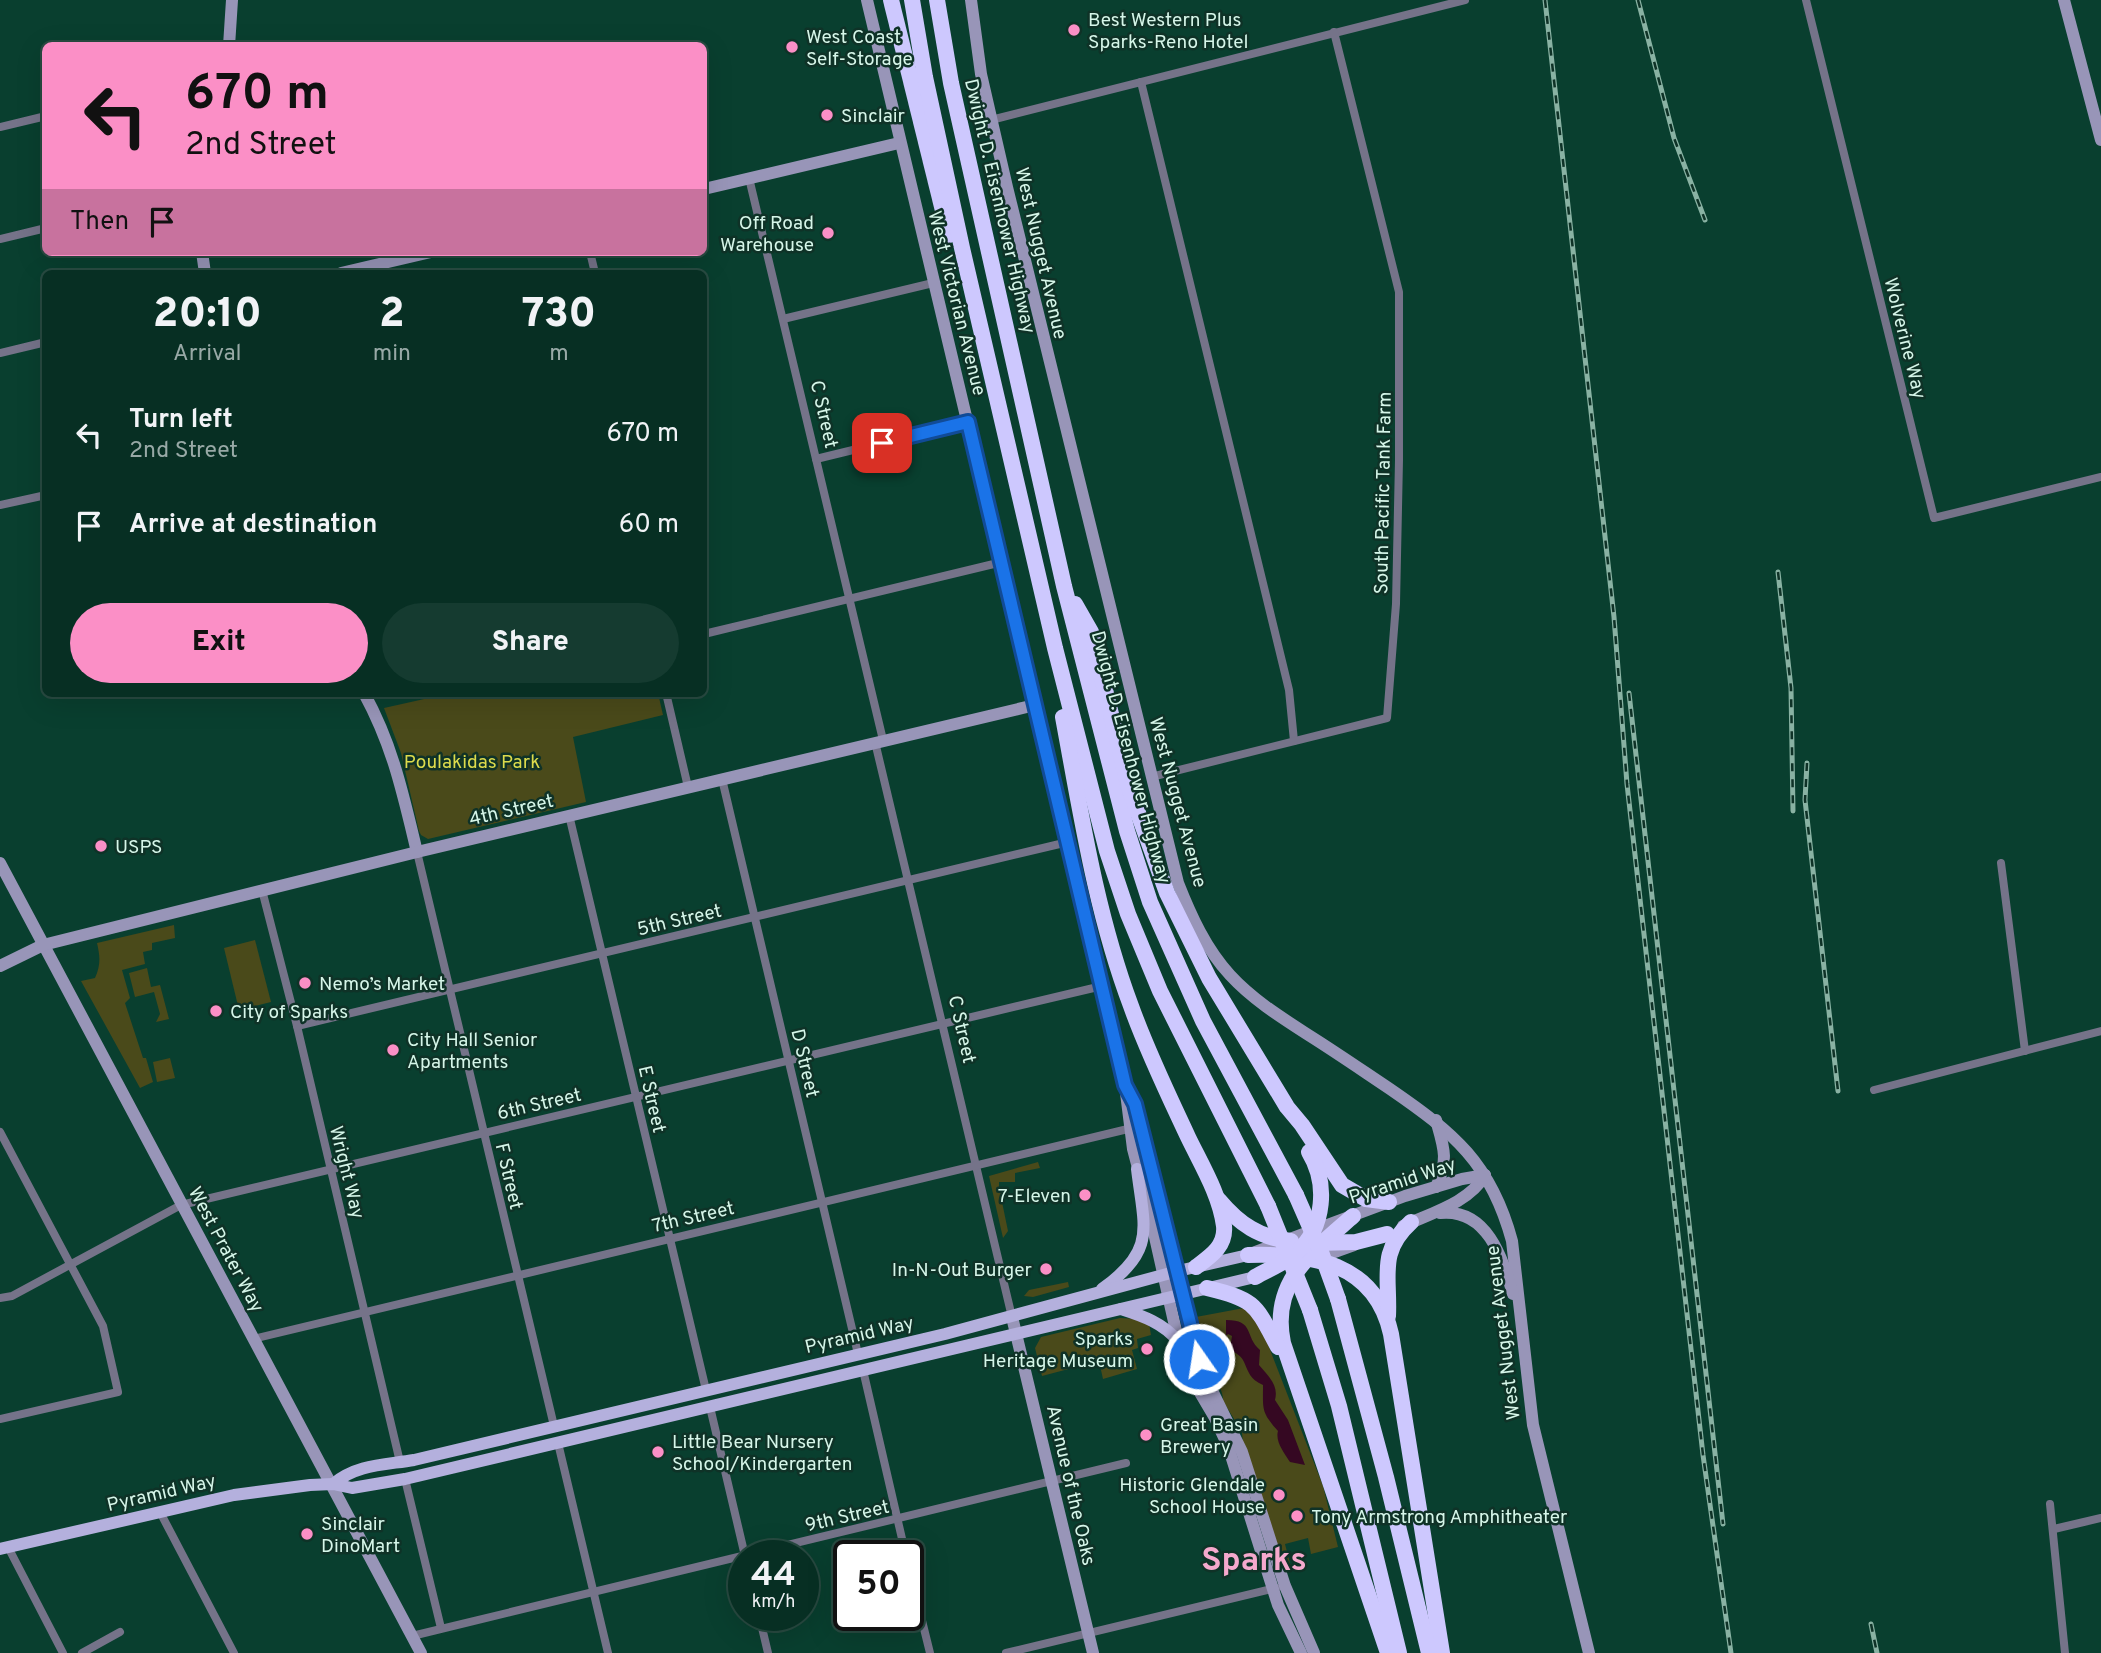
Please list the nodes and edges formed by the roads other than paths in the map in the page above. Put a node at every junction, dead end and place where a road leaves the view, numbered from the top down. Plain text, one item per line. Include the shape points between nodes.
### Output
1 (232, 0) edge
2 (867, 0) edge
3 (891, 0) edge
4 (912, 0) edge
5 (939, 0) edge
6 (971, 0) edge
7 (1465, 0) edge
8 (1806, 0) edge
9 (2064, 0) edge
10 (1334, 32) junction
11 (229, 42) edge
12 (1141, 82) junction
13 (42, 117) edge
14 (991, 120) junction
15 (0, 127) edge
16 (2101, 140) edge
17 (899, 143) junction
18 (749, 178) junction
19 (707, 188) edge
20 (42, 229) edge
21 (0, 239) edge
22 (413, 256) edge
23 (354, 270) edge
24 (933, 283) junction
25 (783, 319) junction
26 (42, 343) edge
27 (985, 350) junction
28 (0, 353) edge
29 (968, 422) junction
30 (816, 459) junction
31 (2101, 477) edge
32 (42, 496) edge
33 (0, 505) edge
34 (1002, 562) junction
35 (1064, 586) junction
36 (850, 599) junction
37 (707, 633) edge
38 (1055, 648) junction
39 (366, 697) edge
40 (667, 697) edge
41 (1035, 705) junction
42 (879, 741) junction
43 (1294, 741) junction
44 (1151, 777) junction
45 (722, 779) junction
46 (688, 787) junction
47 (569, 815) junction
48 (1068, 842) junction
49 (416, 852) junction
50 (0, 863) edge
51 (2001, 863) dead end
52 (908, 880) junction
53 (262, 890) junction
54 (755, 917) junction
55 (43, 945) junction
56 (602, 953) junction
57 (0, 966) edge
58 (1102, 986) junction
59 (449, 990) junction
60 (942, 1024) junction
61 (296, 1026) junction
62 (2101, 1031) edge
63 (2025, 1051) junction
64 (789, 1060) junction
65 (1874, 1090) dead end
66 (636, 1096) junction
67 (1287, 1107) junction
68 (1436, 1120) junction
69 (1135, 1127) junction
70 (0, 1132) edge
71 (484, 1133) junction
72 (976, 1165) junction
73 (331, 1169) junction
74 (1137, 1169) junction
75 (1485, 1175) junction
76 (1436, 1187) junction
77 (1213, 1192) junction
78 (823, 1201) junction
79 (1389, 1202) junction
80 (181, 1205) junction
81 (1434, 1213) junction
82 (1353, 1216) joint
83 (1411, 1222) junction
84 (1387, 1234) joint
85 (670, 1238) junction
86 (1305, 1249) junction
87 (1248, 1255) joint
88 (70, 1265) junction
89 (1196, 1267) junction
90 (1178, 1271) junction
91 (517, 1274) junction
92 (1163, 1276) junction
93 (1255, 1277) joint
94 (1207, 1288) junction
95 (1184, 1294) junction
96 (1093, 1295) junction
97 (1168, 1297) junction
98 (0, 1298) edge
99 (1120, 1309) junction
100 (365, 1310) junction
101 (1388, 1322) junction
102 (1521, 1322) junction
103 (1014, 1325) junction
104 (253, 1339) junction
105 (1178, 1341) junction
106 (858, 1354) junction
107 (863, 1370) junction
108 (1294, 1379) junction
109 (706, 1390) junction
110 (710, 1407) junction
111 (0, 1419) edge
112 (554, 1426) junction
113 (558, 1443) junction
114 (400, 1462) junction
115 (1126, 1463) dead end
116 (405, 1479) junction
117 (1052, 1481) junction
118 (333, 1484) junction
119 (2050, 1504) dead end
120 (160, 1512) junction
121 (2101, 1518) edge
122 (897, 1519) junction
123 (2054, 1529) junction
124 (741, 1540) edge
125 (808, 1540) edge
126 (902, 1540) edge
127 (4, 1548) edge
128 (728, 1559) edge
129 (1279, 1587) junction
130 (593, 1592) junction
131 (441, 1628) junction
132 (763, 1631) edge
133 (924, 1631) edge
134 (120, 1632) dead end
135 (1088, 1633) junction
136 (412, 1636) junction
137 (62, 1653) edge
138 (82, 1653) edge
139 (234, 1653) edge
140 (421, 1653) edge
141 (608, 1653) edge
142 (768, 1653) edge
143 (929, 1653) edge
144 (1006, 1653) edge
145 (1093, 1653) edge
146 (1301, 1653) edge
147 (1314, 1653) edge
148 (1388, 1653) edge
149 (1399, 1653) edge
150 (1429, 1653) edge
151 (1442, 1653) edge
152 (1589, 1653) edge
153 (2065, 1653) edge

1 - 11 street
2 - 17 street, West Victorian Avenue
3 - 27 highway via 965,297
4 - 27 highway
5 - 35 highway, Dwight D. Eisenhower Highway via 951,83
6 - 14 street, West Nugget Avenue
7 - 10 street
8 - 31 street, Wolverine Way via 1934,517
9 - 16 street
10 - 12 street
10 - 43 street, South Pacific Tank Farm via 1399,292 1396,604 1387,718
12 - 14 street
12 - 43 street via 1283,663
13 - 15 street
14 - 44 street, West Nugget Avenue
17 - 18 street
17 - 24 street, West Victorian Avenue
18 - 19 street
18 - 25 street, C Street
20 - 21 street
22 - 23 street
24 - 25 street
24 - 29 street, West Victorian Avenue
25 - 30 street, C Street
26 - 28 street
27 - 38 highway
29 - 30 street
29 - 34 street, West Victorian Avenue
30 - 36 street, C Street
32 - 33 street
34 - 36 street
34 - 41 street, West Victorian Avenue
35 - 67 highway via 1091,632 1129,788 1162,882 1200,962
35 - 150 highway, Dwight D. Eisenhower Highway, bridge via 1127,831 1150,902 1203,1021 1296,1195 1338,1300
36 - 37 street
36 - 42 street, C Street
38 - 77 highway via 1065,727 1108,937 1148,1051
38 - 149 highway, bridge via 1107,851 1128,914 1160,991 1268,1206 1310,1310 1336,1395
39 - 49 street via 394,760
40 - 46 street
41 - 42 street, 4th Street
41 - 48 street, West Victorian Avenue
42 - 45 street, 4th Street
42 - 52 street, C Street
43 - 44 street, South Pacific Tank Farm
44 - 68 street, West Nugget Avenue via 1178,883 1219,962 1266,1008
45 - 46 street, 4th Street
45 - 54 street, D Street
46 - 47 street, 4th Street
47 - 49 street, 4th Street
47 - 56 street, E Street
48 - 52 street, 5th Street
48 - 58 street, West Victorian Avenue
49 - 53 street, 4th Street
49 - 59 street, F Street
50 - 55 street, West Prater Way
51 - 63 street
52 - 54 street, 5th Street
52 - 60 street, C Street
53 - 55 street, 4th Street
53 - 61 street, Wright Way
54 - 56 street, 5th Street
54 - 64 street, D Street
55 - 57 street, 4th Street
55 - 80 street, West Prater Way
56 - 59 street, 5th Street
56 - 66 street, E Street
58 - 60 street, 6th Street
58 - 69 street, West Victorian Avenue via 1125,1085 1135,1104
59 - 61 street, 5th Street
59 - 71 street, F Street
60 - 64 street, 6th Street
60 - 72 street, C Street
61 - 73 street, Wright Way
62 - 63 street
63 - 65 street
64 - 66 street, 6th Street
64 - 78 street, D Street
66 - 71 street, 6th Street
66 - 85 street, E Street
67 - 79 highway via 1342,1185 1366,1199
67 - 86 highway via 1320,1176 1321,1204
68 - 75 street, West Nugget Avenue
68 - 76 street via 1445,1157
69 - 72 street, 7th Street
69 - 74 street, West Victorian Avenue
69 - 90 street, West Victorian Avenue
70 - 88 street
71 - 73 street, 6th Street
71 - 91 street, F Street
72 - 78 street, 7th Street
72 - 103 street, C Street
73 - 80 street, 6th Street
73 - 100 street, Wright Way
74 - 92 street, West Victorian Avenue
74 - 96 main road via 1145,1222 1142,1244 1126,1270
75 - 76 street, Pyramid Way
75 - 81 street, Pyramid Way via 1472,1191
75 - 102 street, West Nugget Avenue via 1506,1217 1512,1241
76 - 79 street, Pyramid Way
77 - 86 highway via 1241,1222
77 - 89 highway via 1223,1221 1223,1238 1213,1255
78 - 85 street, 7th Street
78 - 106 street, D Street
79 - 82 street, Pyramid Way
80 - 88 street, 6th Street
80 - 104 street, West Prater Way
81 - 83 street, Pyramid Way
81 - 102 street via 1468,1216 1485,1232 1506,1269
82 - 86 highway
83 - 84 street, Pyramid Way
83 - 101 highway via 1388,1253
84 - 86 highway
85 - 91 street, 7th Street
85 - 109 street, E Street
86 - 87 highway
86 - 93 highway
86 - 101 highway via 1370,1289
86 - 108 highway via 1280,1311 1281,1335
87 - 89 main road, Pyramid Way
88 - 98 street, 6th Street
88 - 111 street via 103,1326 118,1392
89 - 90 main road, Pyramid Way
90 - 92 main road, Pyramid Way
90 - 95 street, West Victorian Avenue
91 - 100 street, 7th Street
91 - 112 street, F Street
92 - 96 main road, Pyramid Way
92 - 97 street, West Victorian Avenue
93 - 94 main road, Pyramid Way
94 - 95 main road, Pyramid Way
94 - 108 highway via 1253,1304
95 - 97 main road, Pyramid Way
95 - 129 street, West Victorian Avenue via 1202,1370 1242,1452
96 - 103 main road, Pyramid Way
97 - 99 main road, Pyramid Way
97 - 105 street, West Victorian Avenue
99 - 103 main road, Pyramid Way
99 - 105 main road via 1165,1327
100 - 104 street, 7th Street
100 - 114 street, Wright Way
101 - 151 highway
102 - 152 street, West Nugget Avenue via 1533,1425
103 - 106 main road, Pyramid Way
103 - 107 main road, Pyramid Way
103 - 117 street, Avenue of the Oaks
104 - 118 street, West Prater Way
105 - 129 street, West Victorian Avenue via 1189,1374 1232,1457
106 - 109 main road, Pyramid Way
107 - 110 main road, Pyramid Way
107 - 122 street
108 - 148 highway
109 - 112 main road, Pyramid Way
110 - 113 main road, Pyramid Way
110 - 124 street
112 - 114 main road, Pyramid Way
113 - 116 main road, Pyramid Way
113 - 130 street
114 - 118 main road, Pyramid Way via 350,1471
115 - 117 street, 9th Street
116 - 118 main road, Pyramid Way via 352,1489
116 - 131 street
117 - 122 street, 9th Street
117 - 135 street, Avenue of the Oaks
118 - 120 main road, Pyramid Way via 234,1495
118 - 136 street, West Prater Way
119 - 123 street
120 - 127 main road, Pyramid Way
120 - 139 street
121 - 123 street
122 - 125 street, 9th Street
122 - 126 street
123 - 153 street
127 - 137 street
128 - 130 street, 9th Street
129 - 135 street
129 - 146 street, West Victorian Avenue via 1278,1605
129 - 147 street, West Victorian Avenue
130 - 131 street, 9th Street
130 - 141 street
131 - 136 street, 9th Street
132 - 142 street
133 - 143 street
134 - 138 street
135 - 144 street
135 - 145 street, Avenue of the Oaks
136 - 140 street, West Prater Way

